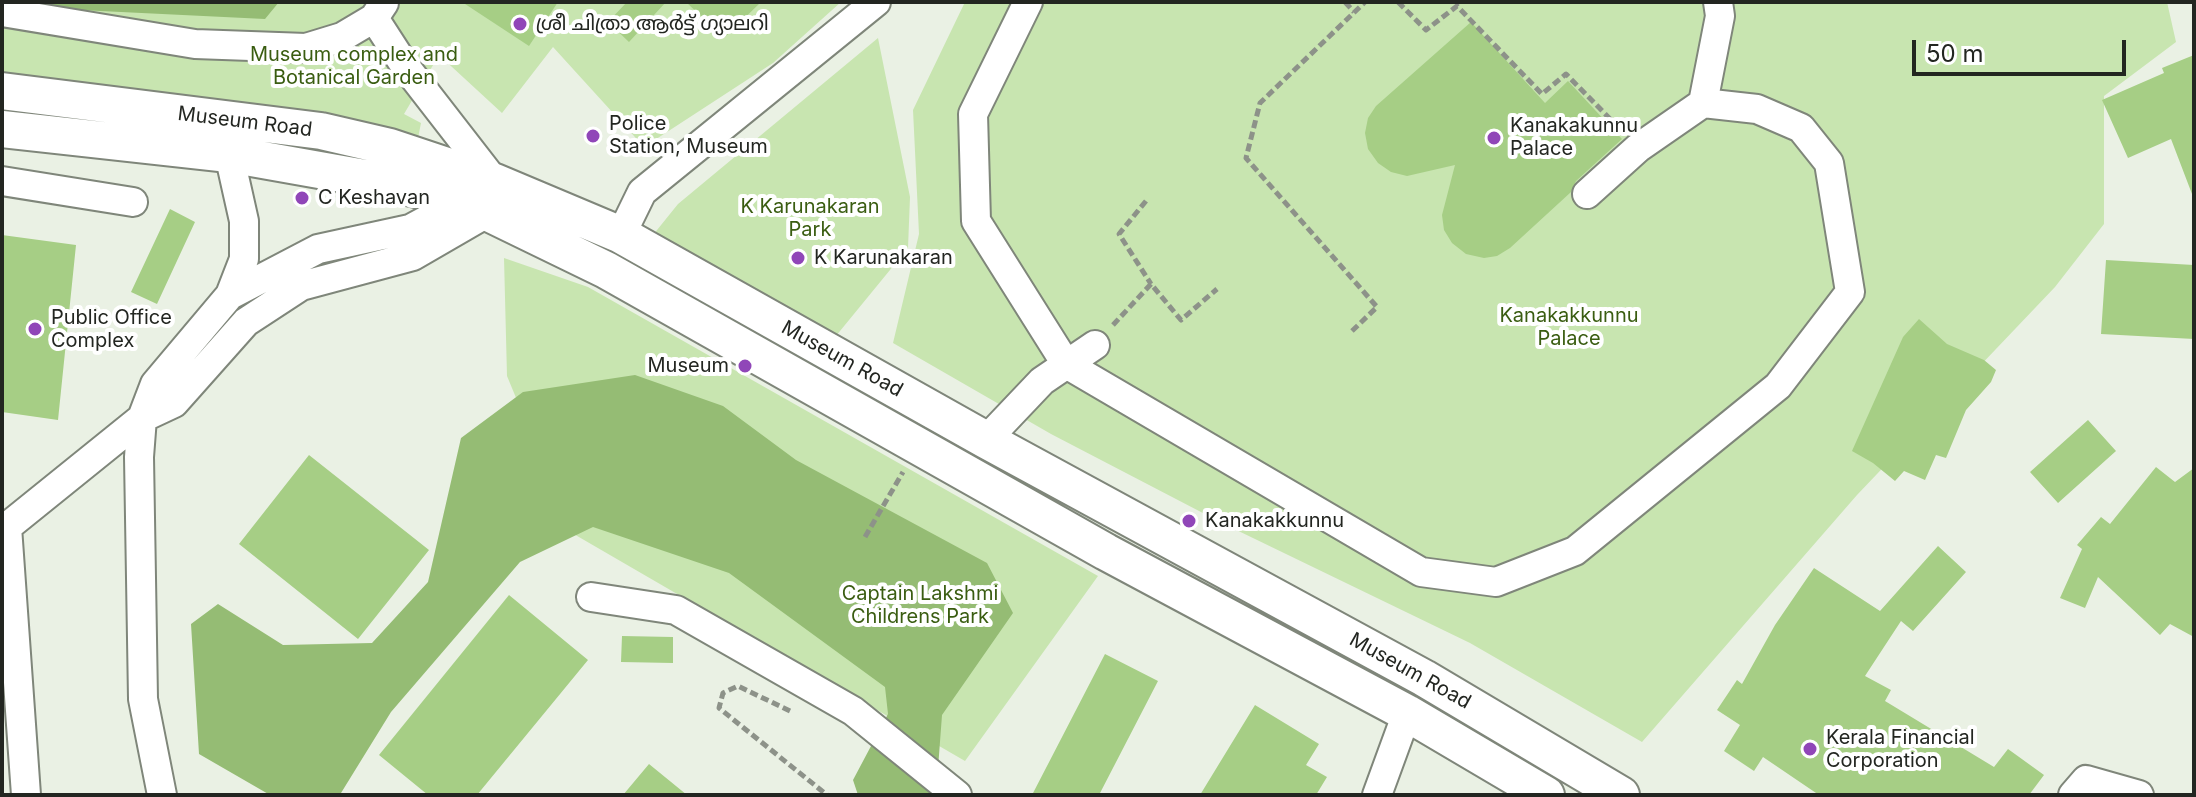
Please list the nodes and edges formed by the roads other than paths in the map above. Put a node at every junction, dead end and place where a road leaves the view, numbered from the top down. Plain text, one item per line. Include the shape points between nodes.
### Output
1 (876, 2) edge
2 (1028, 2) edge
3 (1718, 2) edge
4 (379, 10) edge
5 (2, 12) edge
6 (2, 91) edge
7 (1703, 103) junction
8 (2, 129) edge
9 (229, 154) junction
10 (2, 181) edge
11 (1587, 194) dead end
12 (482, 198) junction
13 (133, 202) dead end
14 (621, 235) junction
15 (230, 295) junction
16 (1095, 345) road end
17 (1066, 364) junction
18 (142, 418) junction
19 (986, 440) junction
20 (5, 529) edge
21 (591, 597) dead end
22 (1407, 713) junction
23 (26, 795) edge
24 (162, 795) edge
25 (957, 795) edge
26 (1377, 795) edge
27 (1546, 795) edge
28 (1621, 795) edge
29 (2073, 795) edge
30 (2139, 795) edge

1 - 14 street via 642,192
2 - 17 street via 973,114 976,221
3 - 7 street via 1720,16
4 - 5 street via 342,37 306,48 195,44
4 - 12 street via 405,66
6 - 12 main road, Museum Road via 321,131 419,156
7 - 11 street via 1638,148
7 - 17 street via 1757,109 1801,128 1829,163 1850,292 1778,386 1575,551 1496,582 1421,572
8 - 9 main road, Museum Road
9 - 12 main road, Museum Road
9 - 15 street via 244,221 244,259
10 - 13 street
12 - 14 main road, Museum Road
12 - 15 street via 410,229 318,249
12 - 18 street via 413,256 301,286 246,322 174,403
12 - 22 main road, Museum Road via 1118,559
14 - 19 main road, Museum Road
15 - 18 street via 155,384
16 - 17 street
17 - 19 street via 1042,381
18 - 20 street
18 - 24 street via 143,699
19 - 28 main road, Museum Road via 1424,678
20 - 23 street
21 - 25 street via 676,610 853,711
22 - 26 street
22 - 27 main road, Museum Road
29 - 30 street via 2086,780

